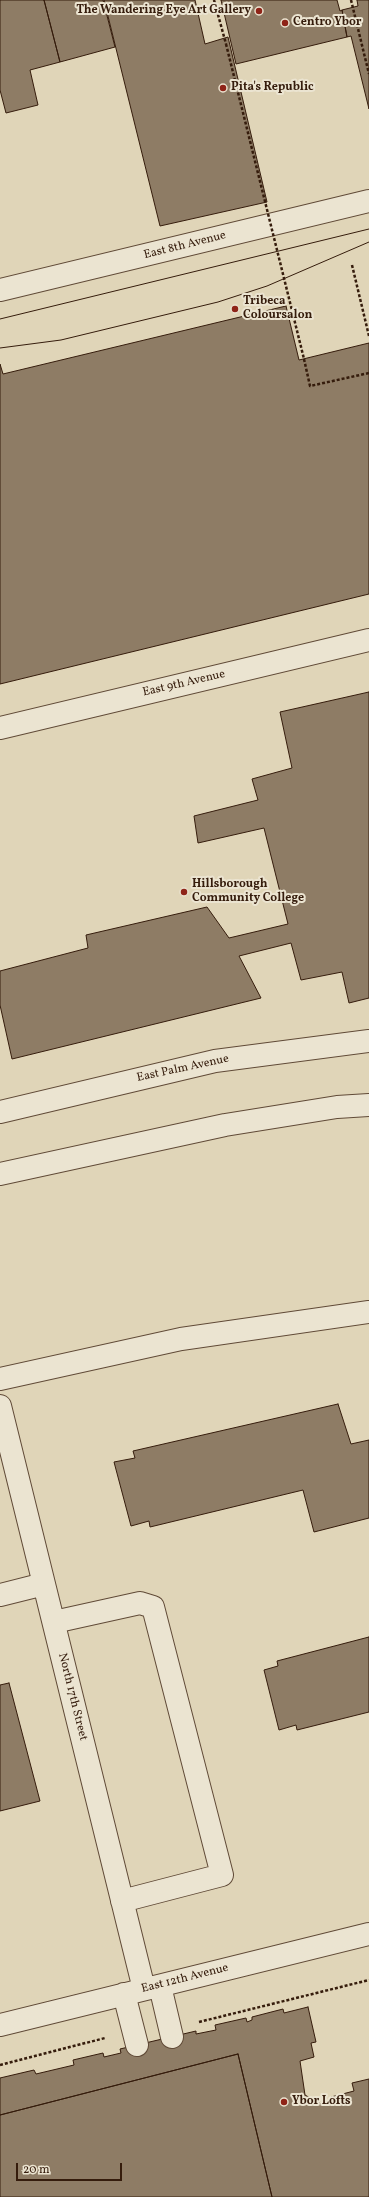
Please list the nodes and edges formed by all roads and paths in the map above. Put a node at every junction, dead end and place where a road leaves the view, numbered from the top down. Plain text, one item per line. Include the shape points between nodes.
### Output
1 (214, 0) edge
2 (350, 0) edge
3 (369, 74) edge
4 (369, 201) edge
5 (352, 265) dead end
6 (0, 290) edge
7 (369, 336) edge
8 (369, 373) edge
9 (369, 640) edge
10 (0, 728) edge
11 (369, 1041) edge
12 (369, 1105) edge
13 (0, 1112) edge
14 (0, 1174) edge
15 (369, 1312) edge
16 (0, 1379) edge
17 (0, 1406) edge
18 (44, 1584) junction
19 (0, 1595) edge
20 (54, 1622) junction
21 (122, 1901) junction
22 (369, 1934) edge
23 (369, 1980) edge
24 (143, 1990) junction
25 (0, 2025) edge
26 (171, 2033) joint
27 (136, 2038) joint
28 (0, 2065) edge

1 - 8 path, bridge via 310,386
2 - 3 path
4 - 6 street, East 8th Avenue
5 - 7 path
9 - 10 street, East 9th Avenue
11 - 13 street, East Palm Avenue via 215,1061
12 - 14 street via 337,1107 225,1125
15 - 16 street via 181,1339
17 - 18 street, North 17th Street
18 - 19 street
18 - 20 street, North 17th Street
20 - 21 street, North 17th Street
20 - 21 street via 140,1603 153,1607 222,1875
21 - 24 street, North 17th Street
22 - 24 street, East 12th Avenue
23 - 26 path
24 - 25 street, East 12th Avenue
24 - 26 street
24 - 27 street
27 - 28 path

